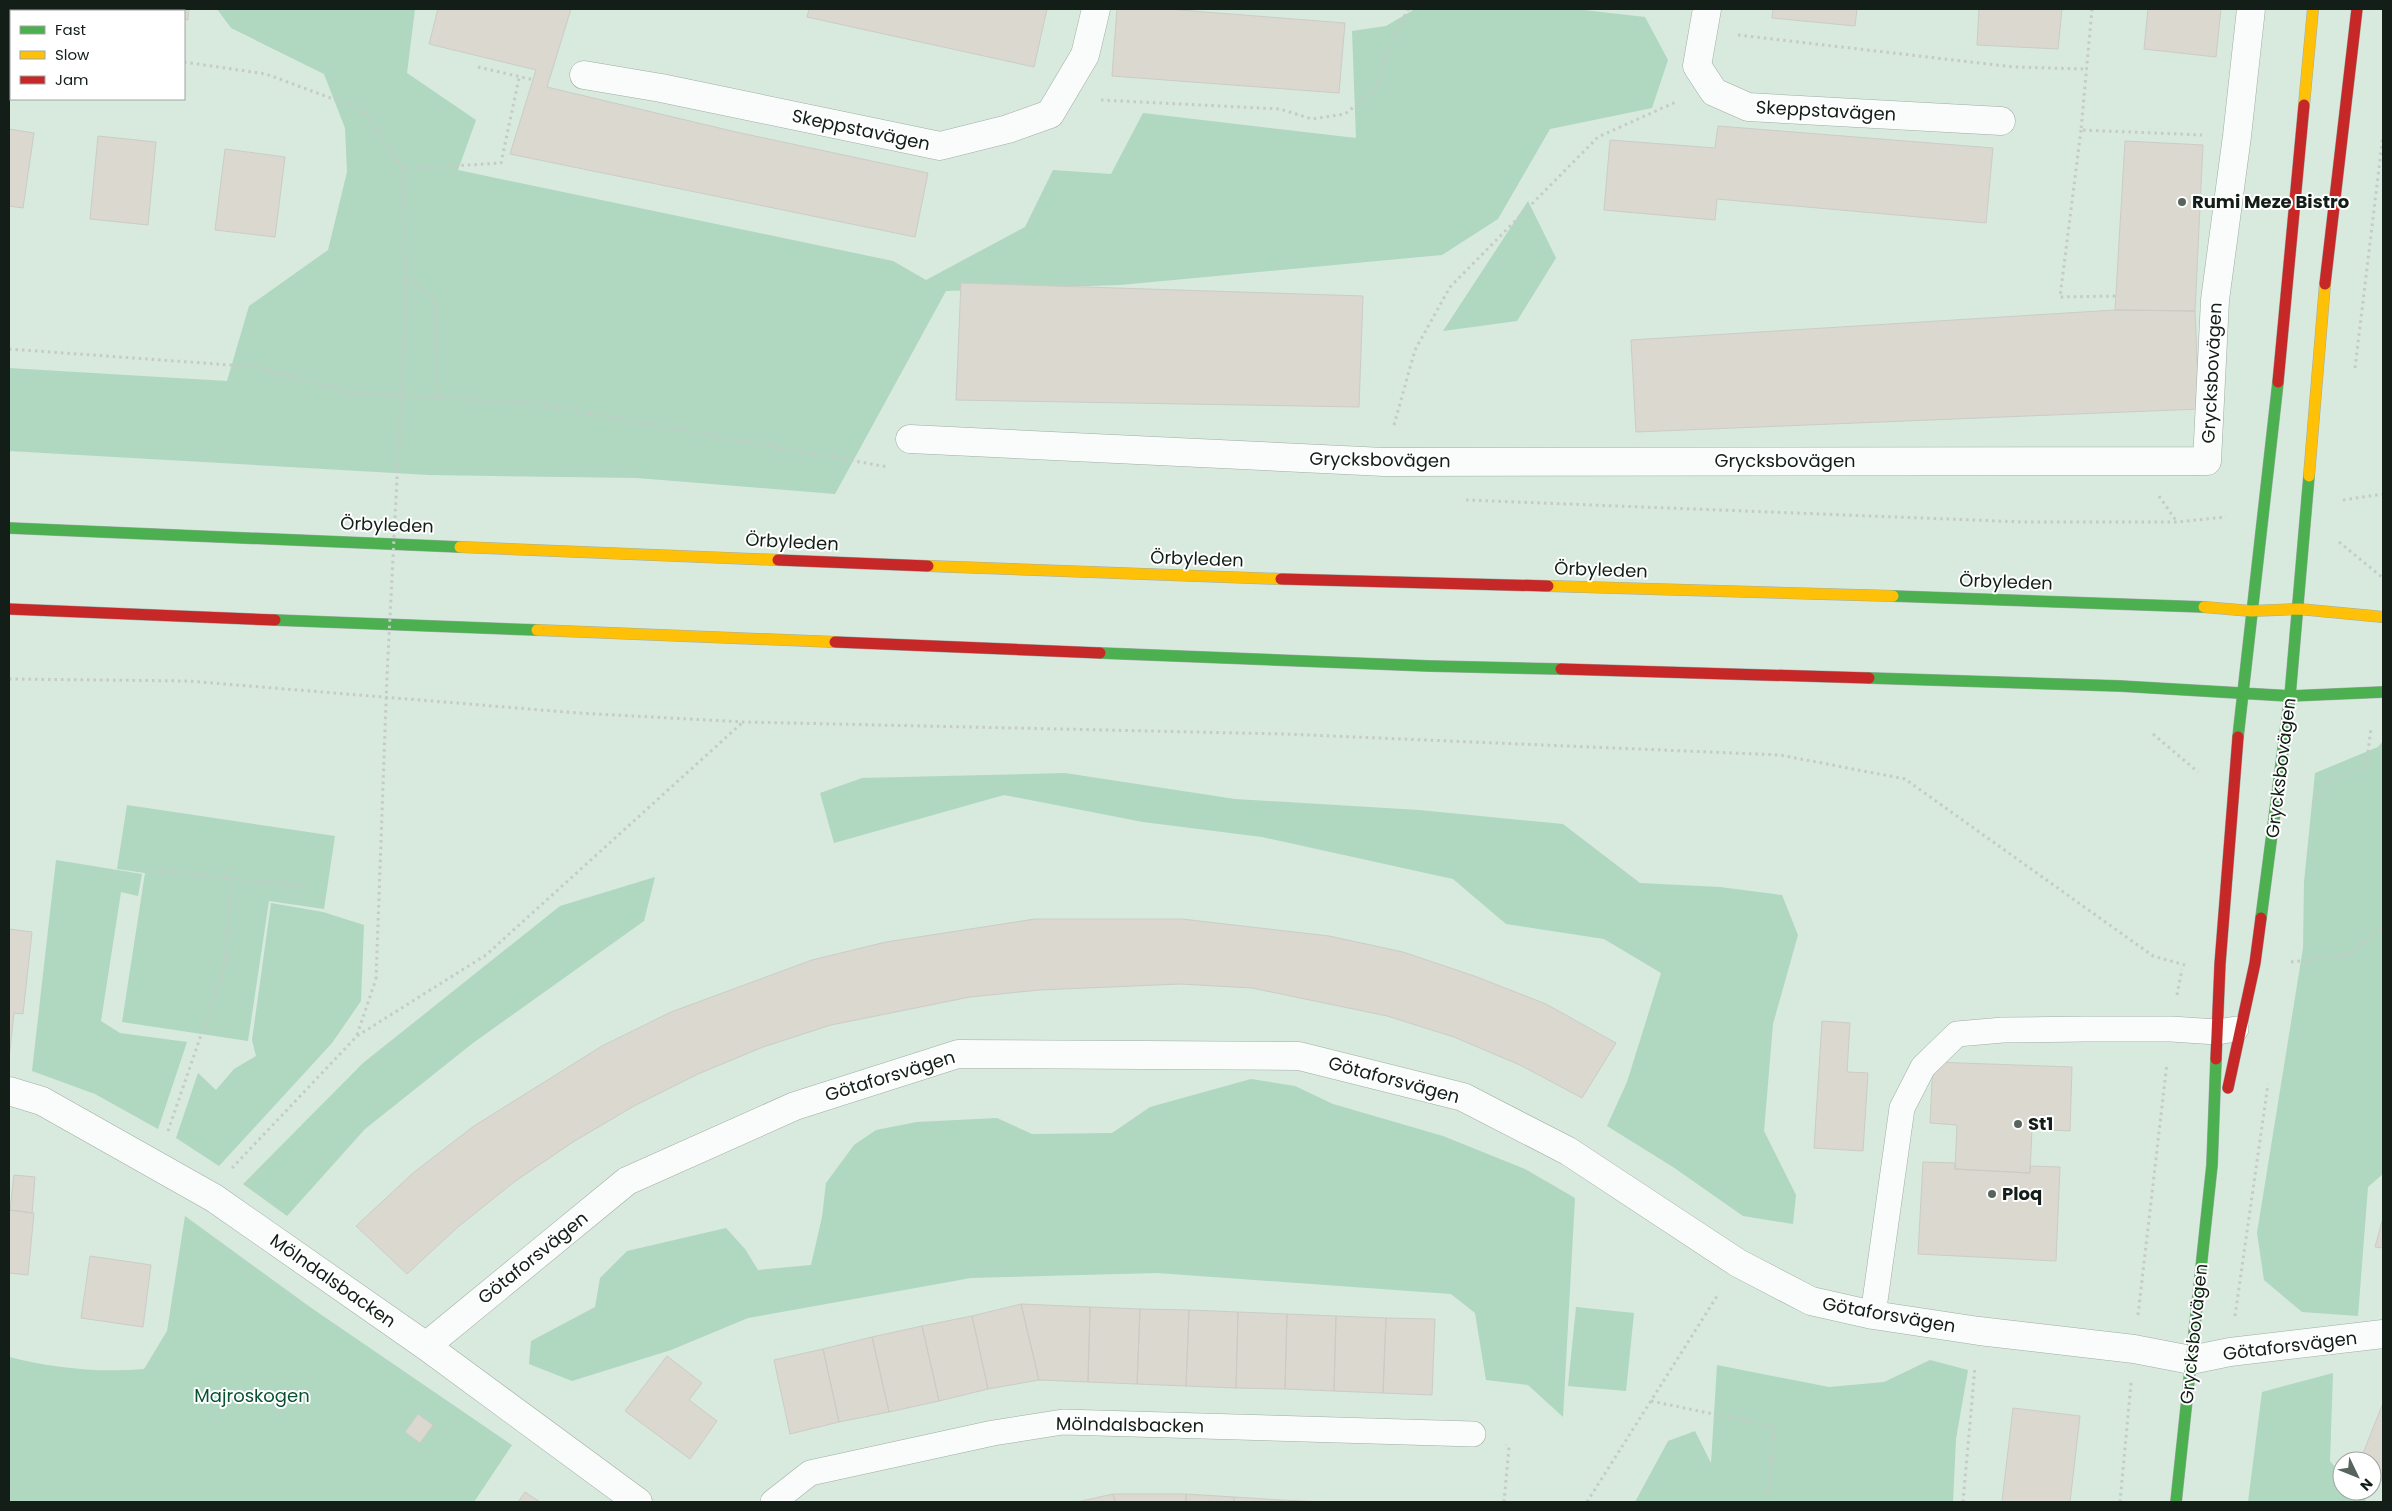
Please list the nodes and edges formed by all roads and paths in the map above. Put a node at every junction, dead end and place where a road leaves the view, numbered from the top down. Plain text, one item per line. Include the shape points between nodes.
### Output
1 (1096, 9) edge
2 (1408, 9) edge
3 (2092, 9) edge
4 (2252, 9) edge
5 (2313, 9) edge
6 (2357, 9) edge
7 (1705, 20) edge
8 (185, 62) edge
9 (478, 67) dead end
10 (2086, 70) junction
11 (584, 75) dead end
12 (519, 78) junction
13 (534, 80) dead end
14 (1710, 86) junction
15 (1060, 97) junction
16 (2001, 120) dead end
17 (2081, 130) junction
18 (2383, 135) edge
19 (2237, 136) junction
20 (403, 169) junction
21 (407, 276) junction
22 (2116, 296) dead end
23 (9, 349) edge
24 (2354, 372) dead end
25 (437, 398) junction
26 (532, 403) dead end
27 (910, 439) dead end
28 (1384, 462) junction
29 (2264, 514) junction
30 (2177, 522) dead end
31 (9, 528) edge
32 (2332, 535) dead end
33 (2383, 578) edge
34 (9, 609) edge
35 (2299, 610) junction
36 (2251, 611) junction
37 (2383, 617) edge
38 (9, 679) edge
39 (2241, 692) junction
40 (2379, 692) edge
41 (2290, 696) junction
42 (744, 722) junction
43 (2153, 734) dead end
44 (2205, 778) dead end
45 (2310, 813) dead end
46 (153, 871) dead end
47 (231, 879) junction
48 (309, 886) dead end
49 (2383, 927) edge
50 (2184, 956) dead end
51 (2311, 961) dead end
52 (2182, 965) junction
53 (2171, 1029) junction
54 (2229, 1030) junction
55 (357, 1036) junction
56 (2268, 1083) dead end
57 (9, 1091) edge
58 (156, 1165) junction
59 (2212, 1165) junction
60 (206, 1193) junction
61 (1738, 1263) junction
62 (1873, 1315) junction
63 (1979, 1331) junction
64 (2383, 1334) edge
65 (426, 1346) junction
66 (2134, 1350) junction
67 (2230, 1352) junction
68 (2191, 1360) junction
69 (1651, 1401) junction
70 (1473, 1434) joint
71 (638, 1502) edge
72 (773, 1502) edge
73 (1504, 1502) edge
74 (1586, 1502) edge
75 (1767, 1502) edge
76 (1963, 1502) edge
77 (2120, 1502) edge
78 (2176, 1502) edge

1 - 15 street, Skeppstavägen via 1085,55
2 - 15 path via 1388,50 1376,89 1345,114 1312,119 1280,109
3 - 10 path
4 - 19 street, Grycksbovägen
5 - 29 main road, Grycksbovägen
6 - 35 main road, Grycksbovägen via 2319,334
7 - 10 path via 2014,67
7 - 14 street, Skeppstavägen via 1697,66
8 - 20 path via 266,74 363,110
9 - 12 path
10 - 17 path
11 - 15 street, Skeppstavägen via 940,146 1008,130 1050,114
12 - 13 path
12 - 20 path via 501,164
14 - 16 street, Skeppstavägen via 1714,92 1748,107
14 - 28 path via 1598,137 1450,287 1415,350
17 - 19 path
17 - 22 path via 2060,297
18 - 24 path
19 - 28 street, Grycksbovägen via 2215,300 2207,461
20 - 21 path
21 - 25 path via 435,302
21 - 55 path, bridge via 376,979
23 - 25 path via 258,367 351,393
25 - 26 path
27 - 28 street, Grycksbovägen
29 - 30 path
29 - 36 main road, Grycksbovägen
31 - 36 main road, Örbyleden via 1142,575 2172,604
32 - 33 path
34 - 39 main road via 1429,666 1654,670
35 - 36 main road, Örbyleden
35 - 37 main road, Örbyleden
35 - 41 main road, Grycksbovägen
36 - 39 main road, Grycksbovägen
38 - 42 path via 188,682 578,713
39 - 41 main road
39 - 54 main road, Grycksbovägen via 2220,964
40 - 41 main road
40 - 45 path via 2366,767 2325,782
41 - 54 main road, Grycksbovägen via 2255,963
42 - 52 path via 1284,734 1780,755 1905,779 2153,956
42 - 55 path via 486,955
43 - 44 path
46 - 47 path
47 - 48 path
47 - 58 path via 225,965
49 - 51 path via 2348,955
50 - 52 path
52 - 53 path
53 - 54 lane
53 - 62 lane via 2003,1030 1957,1034 1936,1054 1923,1067 1902,1108
53 - 66 path
54 - 59 main road, Grycksbovägen
54 - 59 main road, Grycksbovägen
55 - 60 path
56 - 67 path
57 - 58 street, Mölndalsbacken via 42,1101
58 - 60 street, Mölndalsbacken
59 - 68 main road, Grycksbovägen
60 - 65 street, Mölndalsbacken
61 - 62 street, Götaforsvägen via 1811,1301
61 - 65 street, Götaforsvägen via 1568,1151 1463,1097 1299,1056 958,1054 795,1106 627,1181
61 - 69 path
62 - 63 street, Götaforsvägen
63 - 66 street, Götaforsvägen
63 - 76 path
64 - 67 street, Götaforsvägen
65 - 71 street, Mölndalsbacken
66 - 68 street, Götaforsvägen
66 - 77 path
67 - 68 street, Götaforsvägen
68 - 78 main road, Grycksbovägen
69 - 74 path
69 - 75 path via 1775,1427
70 - 72 lane, Mölndalsbacken via 1063,1422 993,1433 810,1473
70 - 73 path via 1490,1436 1509,1447

